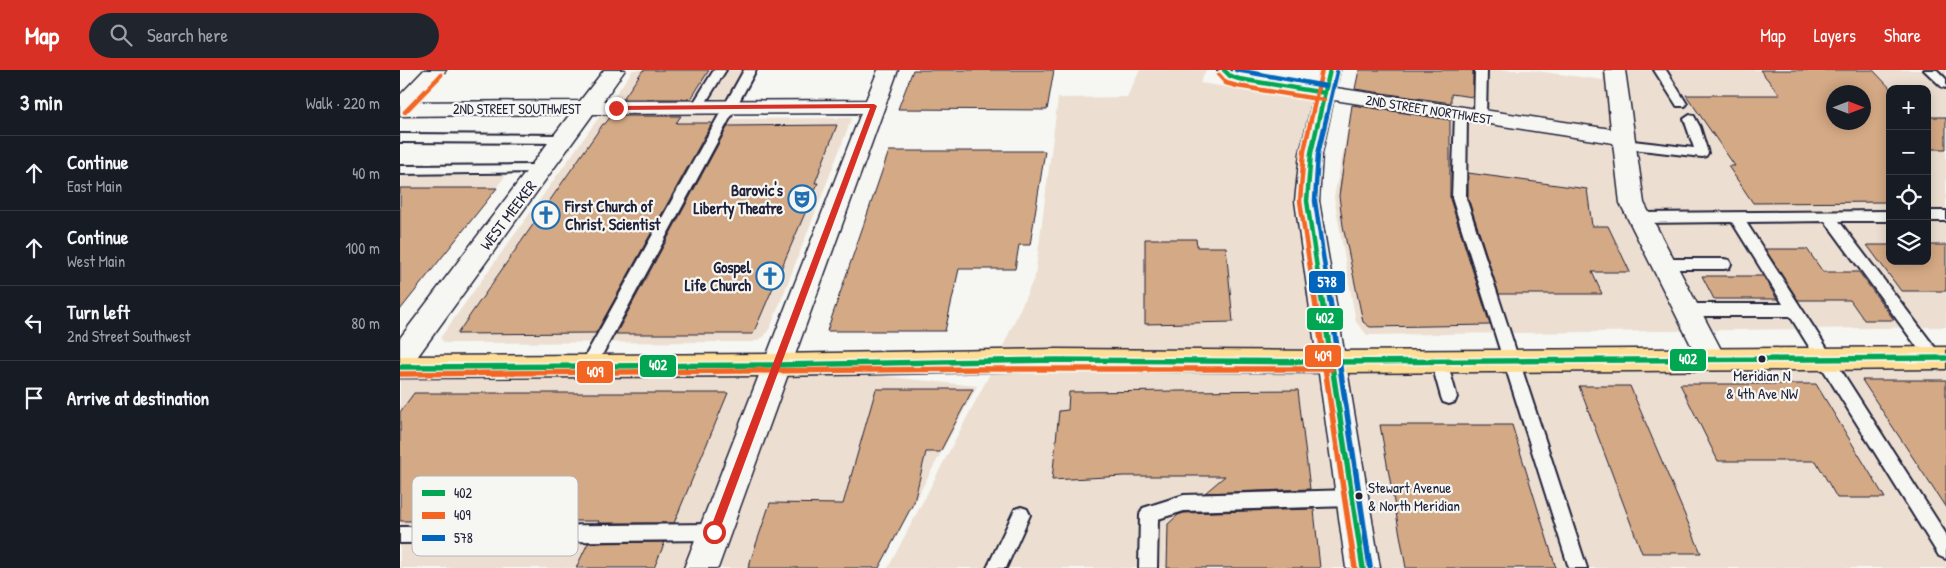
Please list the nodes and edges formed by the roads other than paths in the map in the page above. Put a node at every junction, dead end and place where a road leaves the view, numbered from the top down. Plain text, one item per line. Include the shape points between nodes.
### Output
1 (436, 70) edge
2 (615, 70) edge
3 (720, 70) edge
4 (750, 70) edge
5 (888, 70) edge
6 (1481, 70) edge
7 (1616, 70) edge
8 (1660, 70) edge
9 (1930, 70) edge
10 (1230, 74) edge
11 (1328, 82) edge
12 (1946, 85) edge
13 (1681, 104) dead end
14 (874, 106) junction
15 (697, 107) junction
16 (730, 107) junction
17 (400, 108) edge
18 (587, 108) junction
19 (1471, 115) junction
20 (1690, 119) dead end
21 (400, 138) edge
22 (564, 139) junction
23 (1623, 141) junction
24 (541, 169) junction
25 (400, 170) edge
26 (1886, 216) edge
27 (1931, 216) edge
28 (1946, 216) edge
29 (1736, 217) junction
30 (1829, 217) junction
31 (1640, 218) junction
32 (1663, 264) junction
33 (1724, 264) dead end
34 (1687, 310) junction
35 (1795, 310) junction
36 (1826, 358) junction
37 (1940, 358) edge
38 (400, 359) edge
39 (1712, 359) junction
40 (1511, 360) junction
41 (1439, 361) junction
42 (1331, 362) junction
43 (776, 365) junction
44 (588, 366) junction
45 (400, 367) edge
46 (1449, 397) dead end
47 (1352, 498) junction
48 (1021, 515) dead end
49 (714, 532) junction
50 (578, 533) edge
51 (1946, 550) edge
52 (701, 568) edge
53 (996, 568) edge
54 (1148, 568) edge
55 (1363, 568) edge
56 (1578, 568) edge

1 - 17 street
2 - 18 street, WEST MEEKER
3 - 15 lane
4 - 16 lane
5 - 14 street
6 - 19 lane
7 - 23 street
8 - 13 lane
9 - 12 lane
10 - 11 street, 2ND STREET NORTHWEST
11 - 19 street, 2ND STREET NORTHWEST
11 - 42 street via 1311,153 1306,201
14 - 16 street, 2ND STREET SOUTHWEST
14 - 43 street
15 - 16 street, 2ND STREET SOUTHWEST
15 - 18 street, 2ND STREET SOUTHWEST
16 - 44 lane
17 - 18 street, 2ND STREET SOUTHWEST
18 - 22 street, WEST MEEKER
19 - 23 street, 2ND STREET NORTHWEST
19 - 40 lane via 1459,198
20 - 23 lane via 1702,154
21 - 22 lane
22 - 24 street, WEST MEEKER
23 - 31 street via 1632,203
24 - 25 lane
24 - 38 street, WEST MEEKER
26 - 30 lane
27 - 28 lane
29 - 30 lane
29 - 31 lane
29 - 35 lane
30 - 37 lane
31 - 32 street
32 - 33 lane
32 - 34 street
34 - 35 lane
34 - 39 street
35 - 36 lane
36 - 37 main road
36 - 39 main road
36 - 51 lane
39 - 40 main road
40 - 41 main road
40 - 56 lane
41 - 42 main road
41 - 46 lane
42 - 43 main road via 1056,360
42 - 47 street
43 - 44 main road
43 - 49 street
44 - 45 main road
47 - 54 lane via 1184,503 1149,514
47 - 55 street
48 - 53 lane
49 - 50 lane
49 - 52 street

